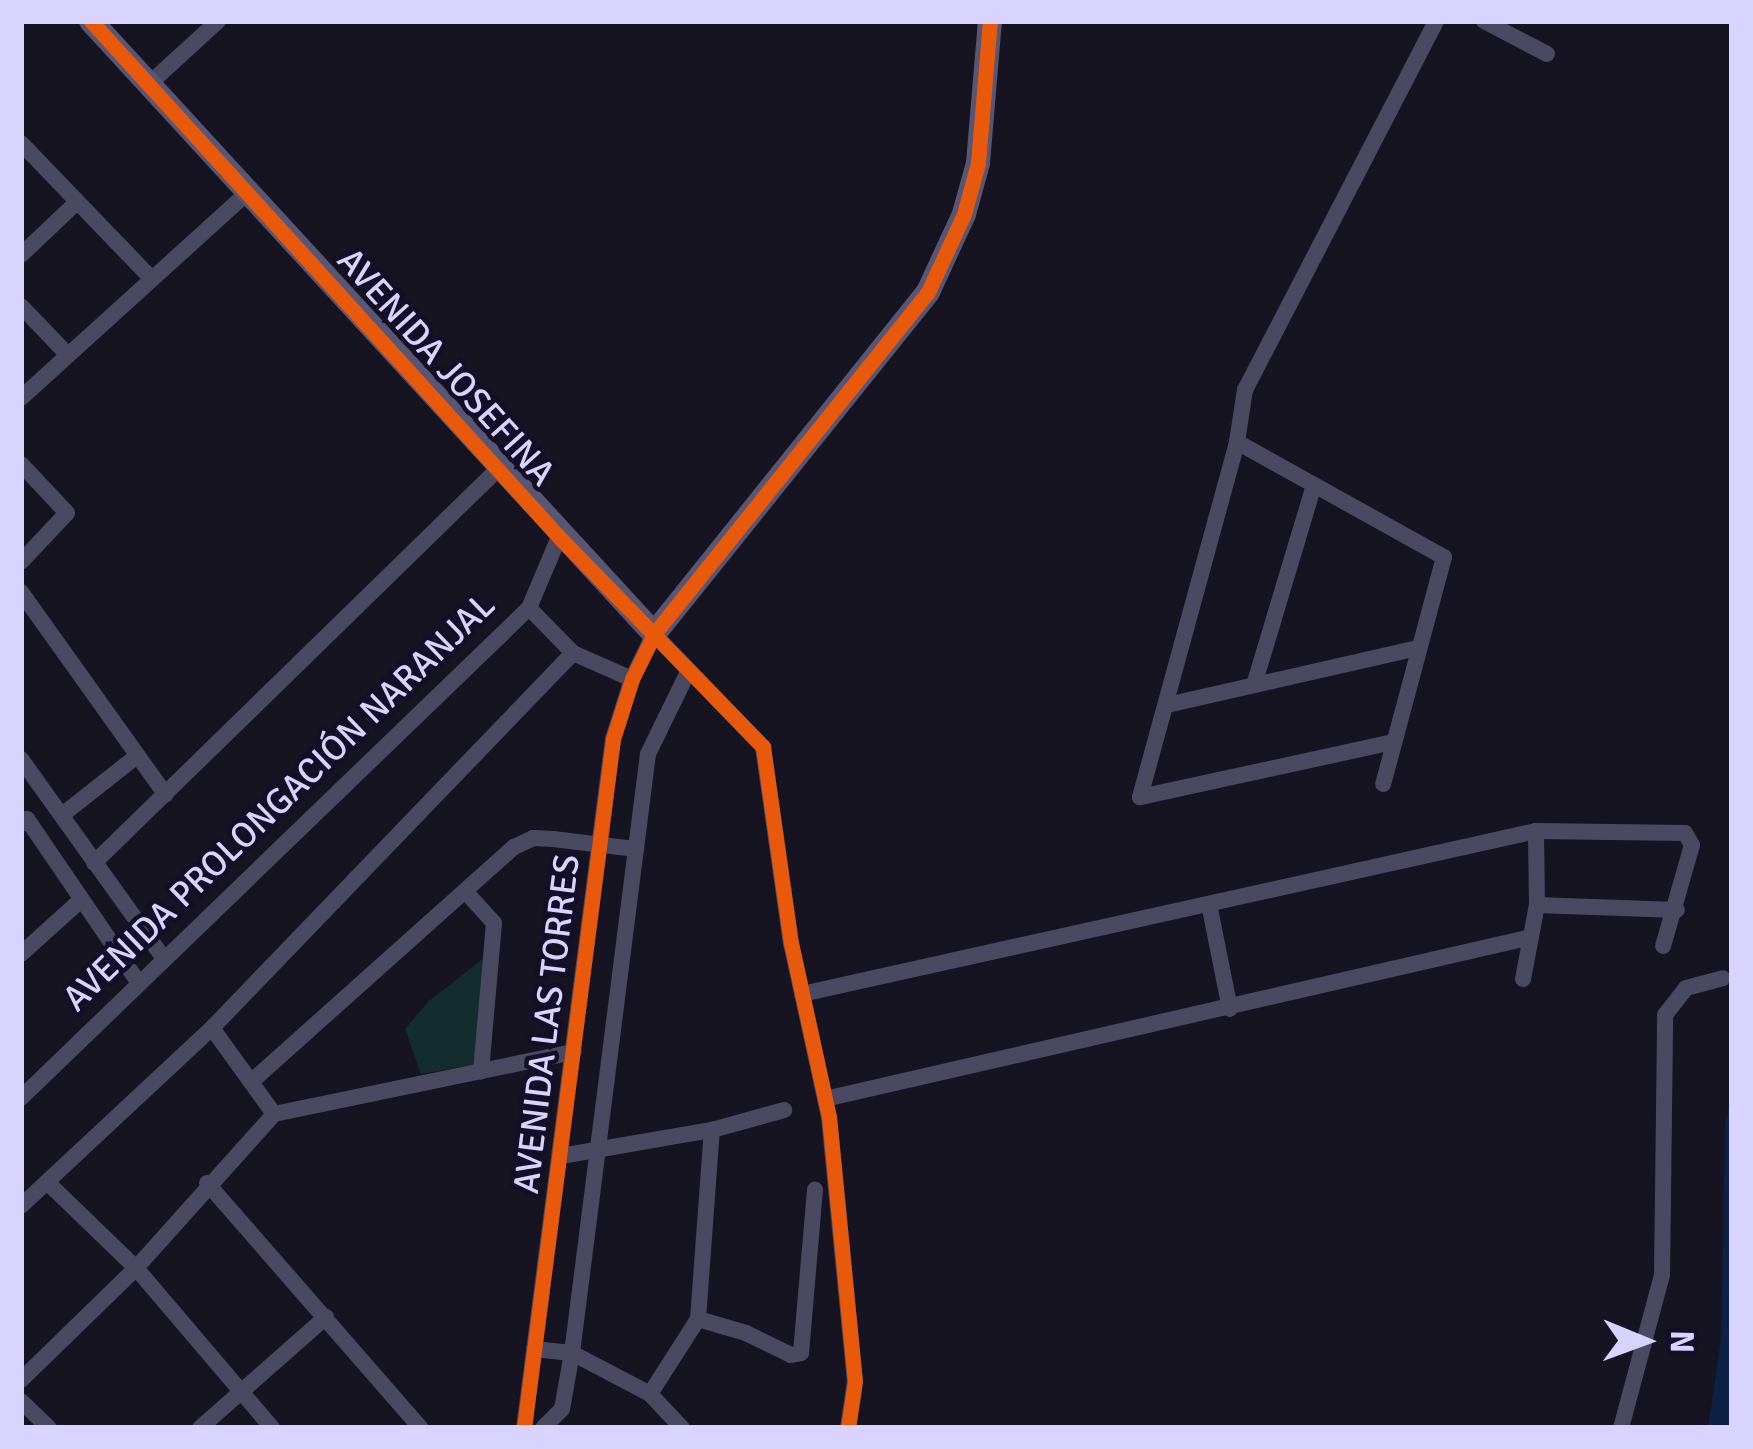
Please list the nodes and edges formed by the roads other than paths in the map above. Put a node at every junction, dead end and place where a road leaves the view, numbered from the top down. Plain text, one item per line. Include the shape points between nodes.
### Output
1 (91, 21) edge
2 (218, 21) edge
3 (990, 21) edge
4 (1436, 21) edge
5 (1484, 21) edge
6 (1546, 54) dead end
7 (148, 85) junction
8 (21, 143) edge
9 (247, 193) junction
10 (76, 202) junction
11 (21, 255) edge
12 (149, 276) junction
13 (21, 306) edge
14 (67, 354) junction
15 (21, 398) edge
16 (1237, 442) junction
17 (21, 464) edge
18 (498, 470) junction
19 (1314, 485) junction
20 (560, 537) junction
21 (21, 562) edge
22 (21, 592) edge
23 (529, 608) junction
24 (654, 634) junction
25 (1417, 648) junction
26 (573, 653) junction
27 (689, 670) junction
28 (632, 679) junction
29 (1255, 685) junction
30 (1167, 705) junction
31 (1394, 742) junction
32 (137, 756) junction
33 (21, 759) edge
34 (1383, 784) dead end
35 (166, 795) junction
36 (62, 815) junction
37 (21, 824) edge
38 (1536, 832) junction
39 (599, 844) junction
40 (636, 849) junction
41 (94, 862) junction
42 (465, 891) junction
43 (81, 900) junction
44 (1209, 904) junction
45 (1537, 905) junction
46 (1677, 910) junction
47 (1531, 937) junction
48 (1663, 946) dead end
49 (21, 954) edge
50 (163, 957) junction
51 (1723, 978) dead end
52 (1523, 979) dead end
53 (138, 982) junction
54 (802, 994) junction
55 (1230, 1009) junction
56 (212, 1028) junction
57 (574, 1052) junction
58 (481, 1071) junction
59 (251, 1082) junction
60 (21, 1099) edge
61 (825, 1100) junction
62 (784, 1110) dead end
63 (274, 1114) junction
64 (712, 1130) junction
65 (601, 1151) junction
66 (562, 1156) junction
67 (47, 1182) junction
68 (207, 1183) junction
69 (815, 1190) dead end
70 (21, 1206) edge
71 (136, 1268) junction
72 (326, 1317) junction
73 (698, 1319) junction
74 (534, 1349) junction
75 (572, 1352) junction
76 (21, 1379) edge
77 (241, 1393) junction
78 (650, 1394) junction
79 (21, 1401) edge
80 (49, 1428) edge
81 (200, 1428) edge
82 (272, 1428) edge
83 (421, 1428) edge
84 (524, 1428) edge
85 (543, 1428) edge
86 (682, 1428) edge
87 (848, 1428) edge
88 (1622, 1428) edge

1 - 7 street, AVENIDA JOSEFINA
2 - 7 street
3 - 24 street via 978,163 928,292
4 - 16 street via 1245,390
5 - 6 street
7 - 9 street, AVENIDA JOSEFINA
8 - 10 street
9 - 12 street
9 - 18 street, AVENIDA JOSEFINA
10 - 11 street
10 - 12 street
12 - 14 street
13 - 14 street
14 - 15 street
16 - 19 street
16 - 30 street
17 - 21 street via 67,513
18 - 20 street, AVENIDA JOSEFINA
18 - 35 street
19 - 25 street via 1444,556
19 - 29 street
20 - 23 street, AVENIDA PROLONGACIÓN NARANJAL
20 - 24 street, AVENIDA JOSEFINA
22 - 32 street
23 - 26 street
23 - 50 street, AVENIDA PROLONGACIÓN NARANJAL
24 - 27 street, AVENIDA JOSEFINA
24 - 28 street, AVENIDA LAS TORRES
25 - 29 street
25 - 31 street
26 - 28 street
26 - 56 street
27 - 40 street, AVENIDA LAS TORRES via 647,754
27 - 54 street, AVENIDA JOSEFINA via 763,747
28 - 39 street, AVENIDA LAS TORRES via 613,739
29 - 30 street
30 - 31 street via 1140,797
31 - 34 street
32 - 35 street
32 - 36 street
33 - 36 street
35 - 41 street
36 - 41 street
37 - 43 street via 27,819
38 - 44 street
38 - 45 street
38 - 46 street via 1685,833 1692,845
39 - 40 street
39 - 42 street via 533,838
39 - 57 street, AVENIDA LAS TORRES
40 - 65 street, AVENIDA LAS TORRES
41 - 50 street
42 - 58 street via 494,922
42 - 59 street
43 - 49 street
43 - 53 street
44 - 54 street
44 - 55 street
45 - 46 street
45 - 47 street
46 - 48 street
47 - 52 street
47 - 55 street
50 - 53 street, AVENIDA PROLONGACIÓN NARANJAL
51 - 88 street via 1686,988 1665,1016 1662,1275
53 - 60 street, AVENIDA PROLONGACIÓN NARANJAL
54 - 61 street
55 - 61 street
56 - 59 street
56 - 67 street
57 - 58 street
57 - 66 street, AVENIDA LAS TORRES
58 - 63 street
59 - 63 street
61 - 87 street via 855,1381
62 - 64 street
63 - 68 street
64 - 65 street
64 - 73 street
65 - 66 street
65 - 75 street, AVENIDA LAS TORRES
66 - 74 street, AVENIDA LAS TORRES
67 - 70 street
67 - 71 street
68 - 71 street
68 - 72 street
69 - 73 street via 801,1353
71 - 76 street
71 - 77 street
72 - 77 street
72 - 83 street
73 - 78 street
74 - 75 street
74 - 84 street, AVENIDA LAS TORRES
75 - 78 street
75 - 85 street, AVENIDA LAS TORRES via 562,1409
77 - 81 street
77 - 82 street
78 - 86 street
79 - 80 street

